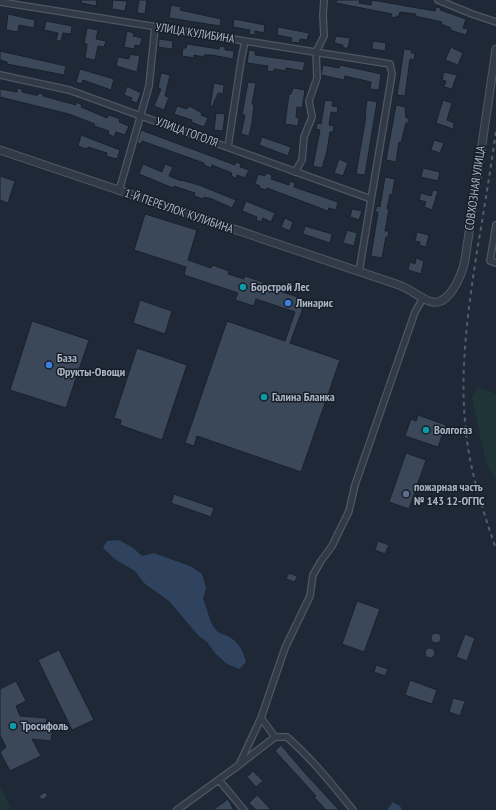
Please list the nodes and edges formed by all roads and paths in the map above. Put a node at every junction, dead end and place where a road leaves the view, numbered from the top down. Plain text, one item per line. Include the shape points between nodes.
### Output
1 (324, 0) edge
2 (438, 0) edge
3 (0, 2) edge
4 (496, 22) edge
5 (155, 27) junction
6 (246, 41) junction
7 (496, 49) edge
8 (316, 52) junction
9 (0, 75) edge
10 (141, 115) junction
11 (228, 147) junction
12 (0, 150) edge
13 (295, 172) junction
14 (119, 191) junction
15 (372, 198) junction
16 (496, 225) edge
17 (493, 262) edge
18 (359, 272) junction
19 (423, 298) junction
20 (261, 718) junction
21 (275, 737) junction
22 (239, 765) junction
23 (219, 780) junction
24 (177, 810) edge
25 (244, 810) edge
26 (353, 810) edge

1 - 8 street via 324,36
2 - 4 street
3 - 5 street, УЛИЦА КУЛИБИНА
5 - 6 street, УЛИЦА КУЛИБИНА
5 - 10 street via 149,86
6 - 8 street, УЛИЦА КУЛИБИНА
6 - 11 street
7 - 19 street, СОВХОЗНАЯ УЛИЦА via 463,269 446,298 436,302
8 - 13 street via 317,78 309,101 312,117 304,137 302,160
8 - 15 street, УЛИЦА КУЛИБИНА via 390,64 392,74
9 - 10 street, УЛИЦА ГОГОЛЯ via 69,90
10 - 11 street, УЛИЦА ГОГОЛЯ
10 - 14 street
11 - 13 street, УЛИЦА ГОГОЛЯ
12 - 14 street, 1-Й ПЕРЕУЛОК КУЛИБИНА
13 - 15 street, УЛИЦА ГОГОЛЯ
14 - 18 street, 1-Й ПЕРЕУЛОК КУЛИБИНА
15 - 18 street
16 - 17 street
18 - 19 street, 1-Й ПЕРЕУЛОК КУЛИБИНА via 399,285
19 - 20 street via 413,319 355,485 349,511 332,546 314,574 310,596 285,648
20 - 21 street
20 - 22 street
21 - 22 street
21 - 26 street via 287,737 298,747 319,768
22 - 23 street
23 - 24 street
23 - 25 street

